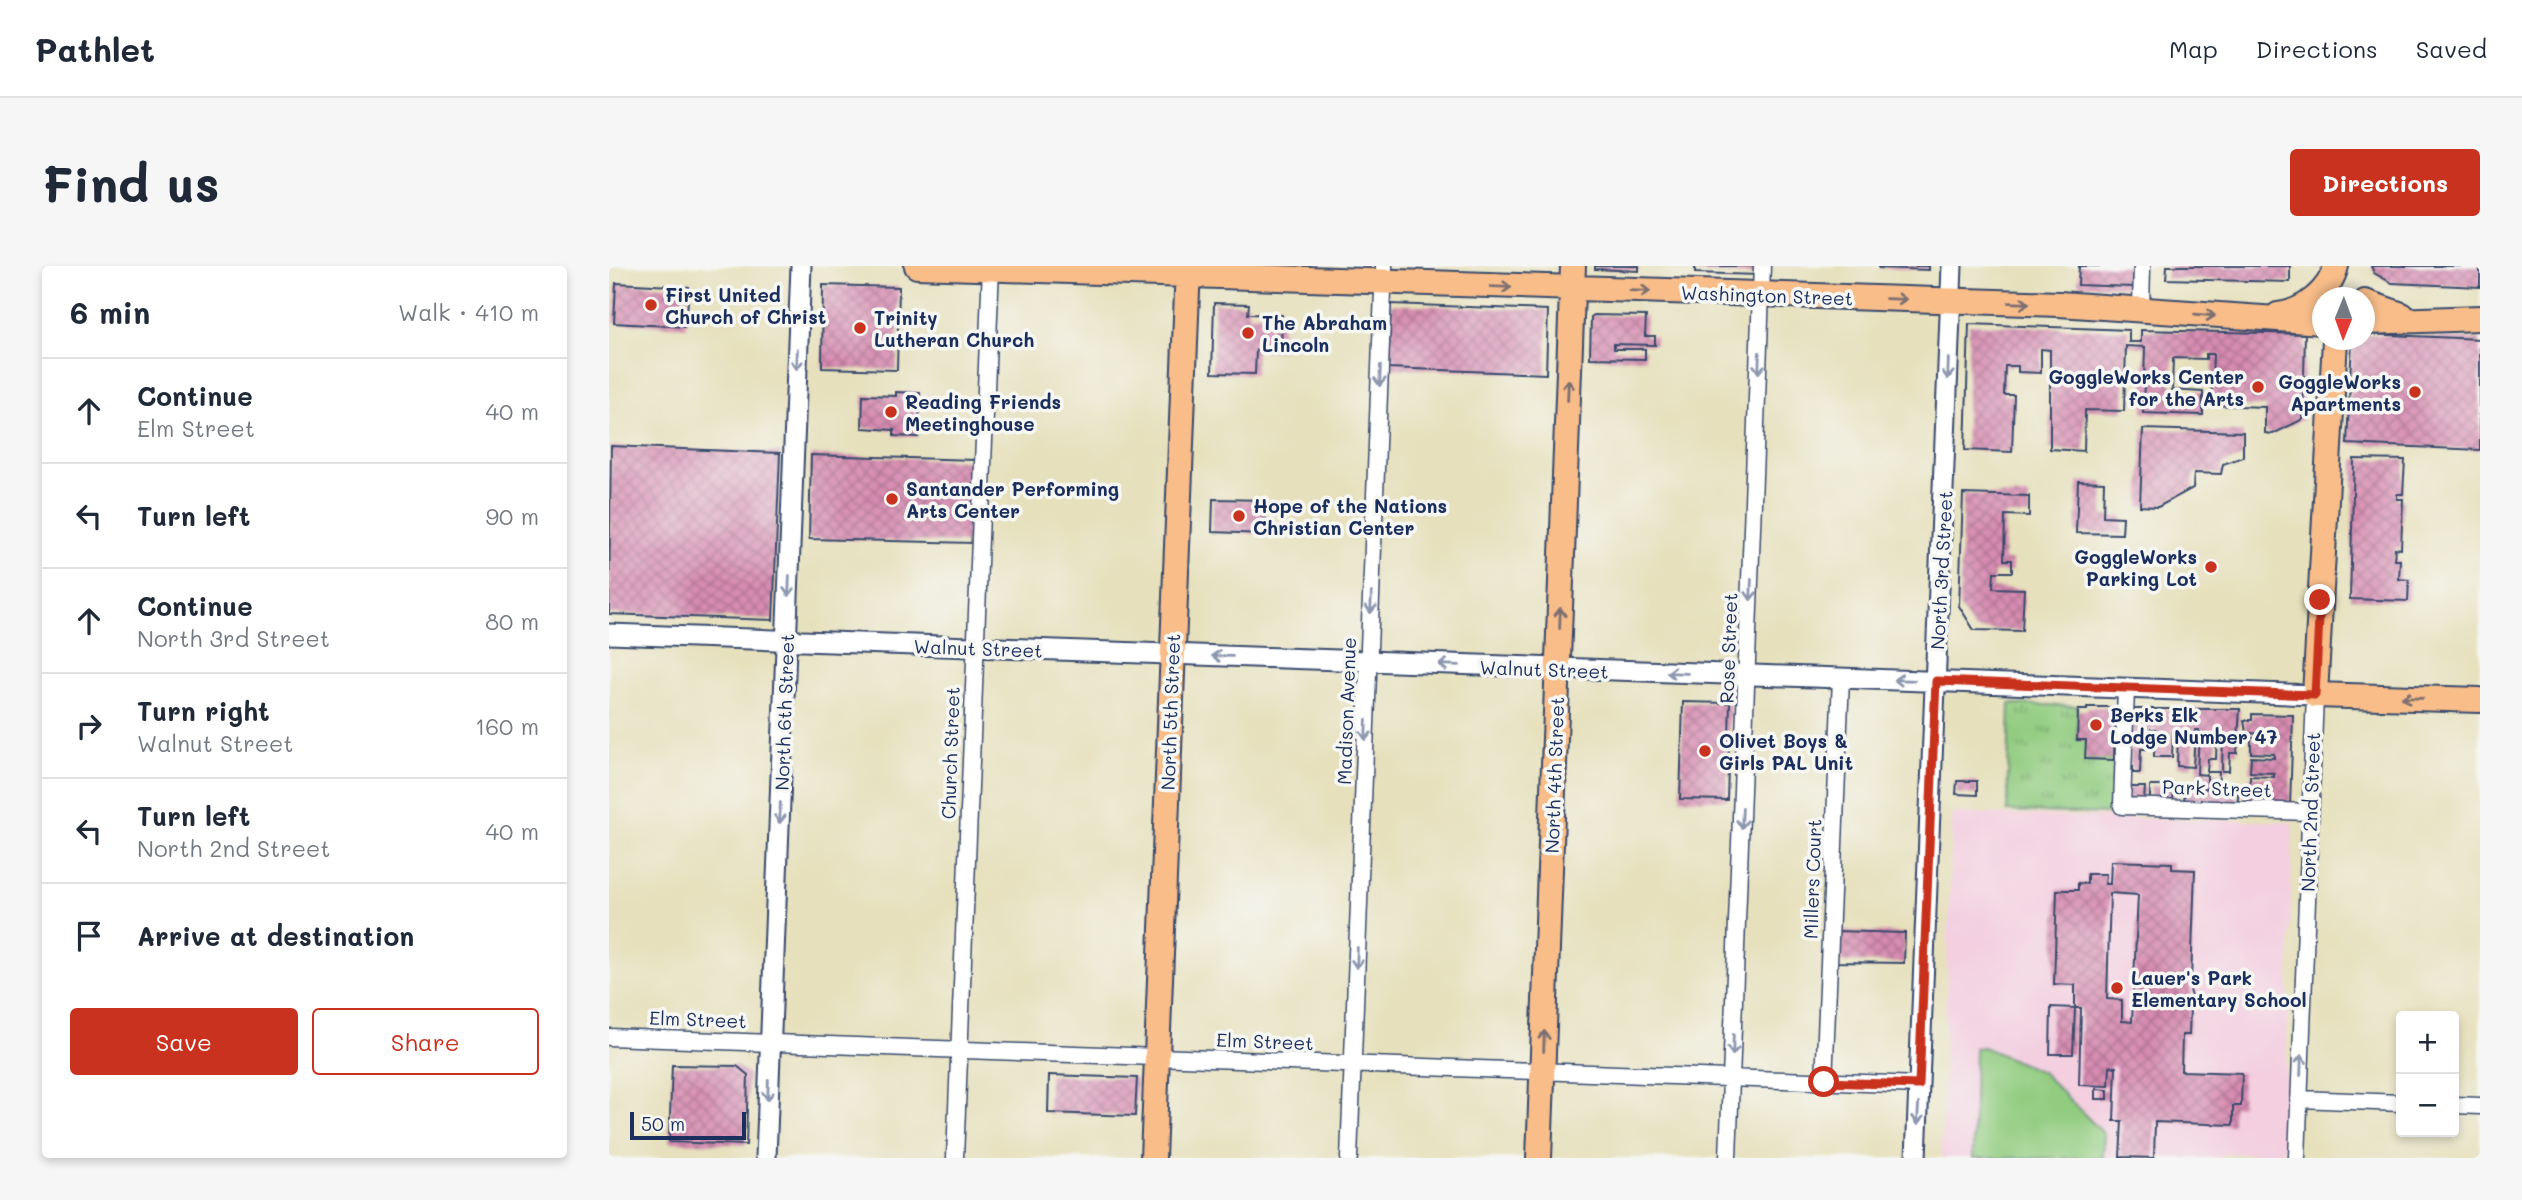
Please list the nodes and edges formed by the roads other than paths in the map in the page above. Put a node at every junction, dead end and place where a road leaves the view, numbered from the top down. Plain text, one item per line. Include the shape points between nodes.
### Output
1 (801, 266) edge
2 (917, 266) edge
3 (1762, 266) edge
4 (1952, 266) edge
5 (2142, 266) edge
6 (2338, 266) edge
7 (991, 267) edge
8 (1187, 271) edge
9 (1384, 275) edge
10 (1572, 278) edge
11 (2337, 287) edge
12 (2348, 287) edge
13 (1761, 295) junction
14 (1951, 301) junction
15 (2375, 307) edge
16 (2141, 309) junction
17 (2250, 318) junction
18 (2434, 318) junction
19 (2480, 318) edge
20 (2312, 321) edge
21 (2375, 321) edge
22 (2334, 350) edge
23 (609, 634) edge
24 (787, 640) junction
25 (977, 648) junction
26 (1173, 654) junction
27 (1369, 662) junction
28 (1559, 670) junction
29 (1748, 676) junction
30 (1841, 678) junction
31 (1936, 681) junction
32 (2126, 688) junction
33 (2315, 695) junction
34 (2480, 700) edge
35 (2310, 812) junction
36 (609, 1037) edge
37 (770, 1043) junction
38 (960, 1051) junction
39 (1158, 1058) junction
40 (1353, 1065) junction
41 (1542, 1072) junction
42 (1731, 1079) junction
43 (1824, 1082) junction
44 (1919, 1085) junction
45 (2299, 1099) junction
46 (2396, 1103) edge
47 (2459, 1105) edge
48 (2480, 1106) edge
49 (766, 1158) edge
50 (955, 1158) edge
51 (1153, 1158) edge
52 (1349, 1158) edge
53 (1539, 1158) edge
54 (1728, 1158) edge
55 (1916, 1158) edge
56 (2297, 1158) edge

1 -> 24 street, North 6th Street
2 - 7 main road, Washington Street
3 - 13 street, Rose Street
4 - 14 street, North 3rd Street
5 - 16 street
6 - 11 main road
6 - 12 main road
6 - 17 main road via 2327,286 2300,308
7 - 8 main road, Washington Street
7 - 25 street, Church Street
8 - 9 main road, Washington Street
8 - 26 main road, North 5th Street
9 -> 10 main road, Washington Street
9 -> 27 street, Madison Avenue
10 -> 13 main road, Washington Street
28 -> 10 main road, North 4th Street
13 -> 14 main road, Washington Street
13 -> 29 street, Rose Street
14 -> 16 main road, Washington Street
14 -> 31 street, North 3rd Street
15 - 18 main road
16 -> 17 main road, Washington Street
17 - 20 main road, Washington Street
18 - 19 main road
18 - 21 main road
22 - 33 main road, North 2nd Street
23 - 24 street, Walnut Street
24 - 25 street, Walnut Street
24 -> 37 street, North 6th Street
25 - 26 street, Walnut Street
25 - 38 street, Church Street
27 -> 26 street, Walnut Street
26 - 39 main road, North 5th Street
28 -> 27 street, Walnut Street
27 -> 40 street, Madison Avenue
29 -> 28 street, Walnut Street
41 -> 28 main road, North 4th Street
29 - 30 street, Walnut Street
29 -> 42 street, Rose Street
31 -> 30 street, Walnut Street
30 - 43 street, Millers Court
31 - 32 street, Walnut Street
31 - 44 street, North 3rd Street
32 - 33 street, Walnut Street
32 - 35 street, Park Street via 2122,806
34 -> 33 main road, Walnut Street
33 - 35 street, North 2nd Street
45 -> 35 street, North 2nd Street
36 - 37 street, Elm Street
37 - 38 street, Elm Street
37 -> 49 street, North 6th Street
38 - 39 street, Elm Street
38 - 50 street, Church Street
39 - 40 street, Elm Street
39 - 51 main road, North 5th Street
40 - 41 street, Elm Street
40 - 52 street, Madison Avenue
41 - 42 street, Elm Street
41 - 53 main road, North 4th Street
42 - 43 street, Elm Street
42 - 54 street, Rose Street
43 - 44 street, Elm Street
44 -> 55 street, North 3rd Street
45 - 46 street
45 - 56 street, North 2nd Street
47 - 48 street

